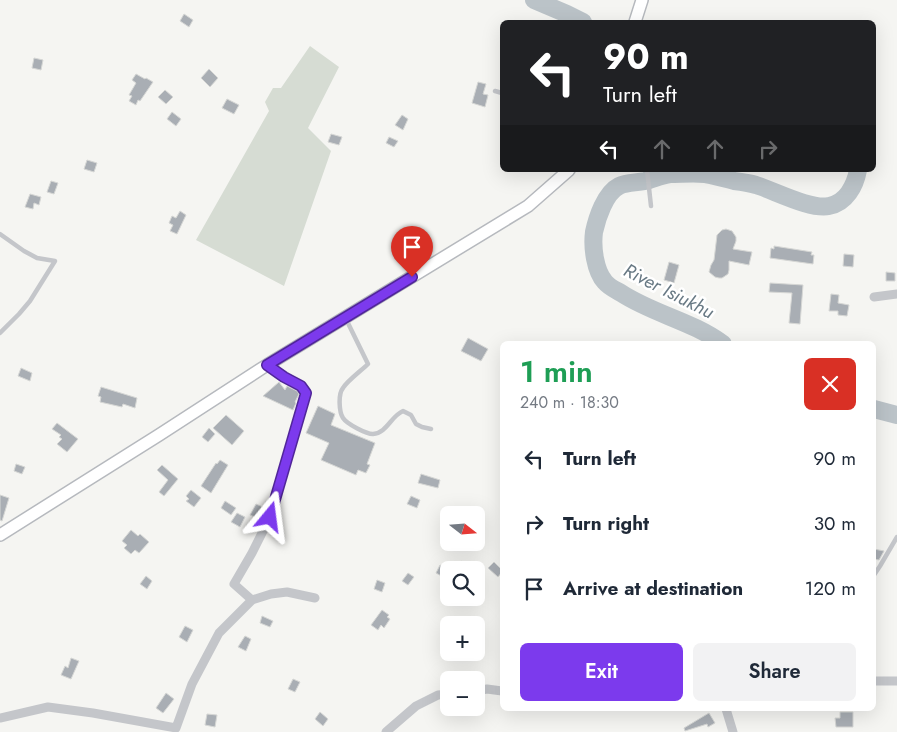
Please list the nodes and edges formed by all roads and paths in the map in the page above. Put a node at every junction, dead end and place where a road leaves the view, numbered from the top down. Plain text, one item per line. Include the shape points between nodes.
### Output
1 (642, 0) edge
2 (636, 18) edge
3 (495, 91) dead end
4 (500, 93) edge
5 (568, 172) edge
6 (647, 172) edge
7 (650, 206) dead end
8 (0, 234) edge
9 (897, 294) edge
10 (874, 297) dead end
11 (345, 317) junction
12 (0, 333) edge
13 (267, 365) junction
14 (431, 429) dead end
15 (0, 535) edge
16 (897, 537) edge
17 (876, 572) edge
18 (315, 598) dead end
19 (252, 600) junction
20 (876, 681) edge
21 (897, 681) edge
22 (485, 690) edge
23 (500, 691) edge
24 (440, 695) edge
25 (727, 711) edge
26 (0, 718) edge
27 (386, 732) edge
28 (733, 732) edge

1 - 2 main road
3 - 4 lane
5 - 11 main road via 528,206
6 - 7 lane
8 - 12 lane via 37,258 56,261 30,301
9 - 10 street
11 - 13 main road
11 - 14 lane via 368,364 342,388 342,417 351,425 373,434 383,431 403,411 411,415 416,424
13 - 15 main road
13 - 19 street via 301,386 306,393 270,517 234,584
16 - 17 lane
18 - 19 street via 287,592
19 - 26 street via 219,633 192,684 176,728 48,707
20 - 21 street
22 - 23 street
24 - 27 street via 416,706
25 - 28 street

